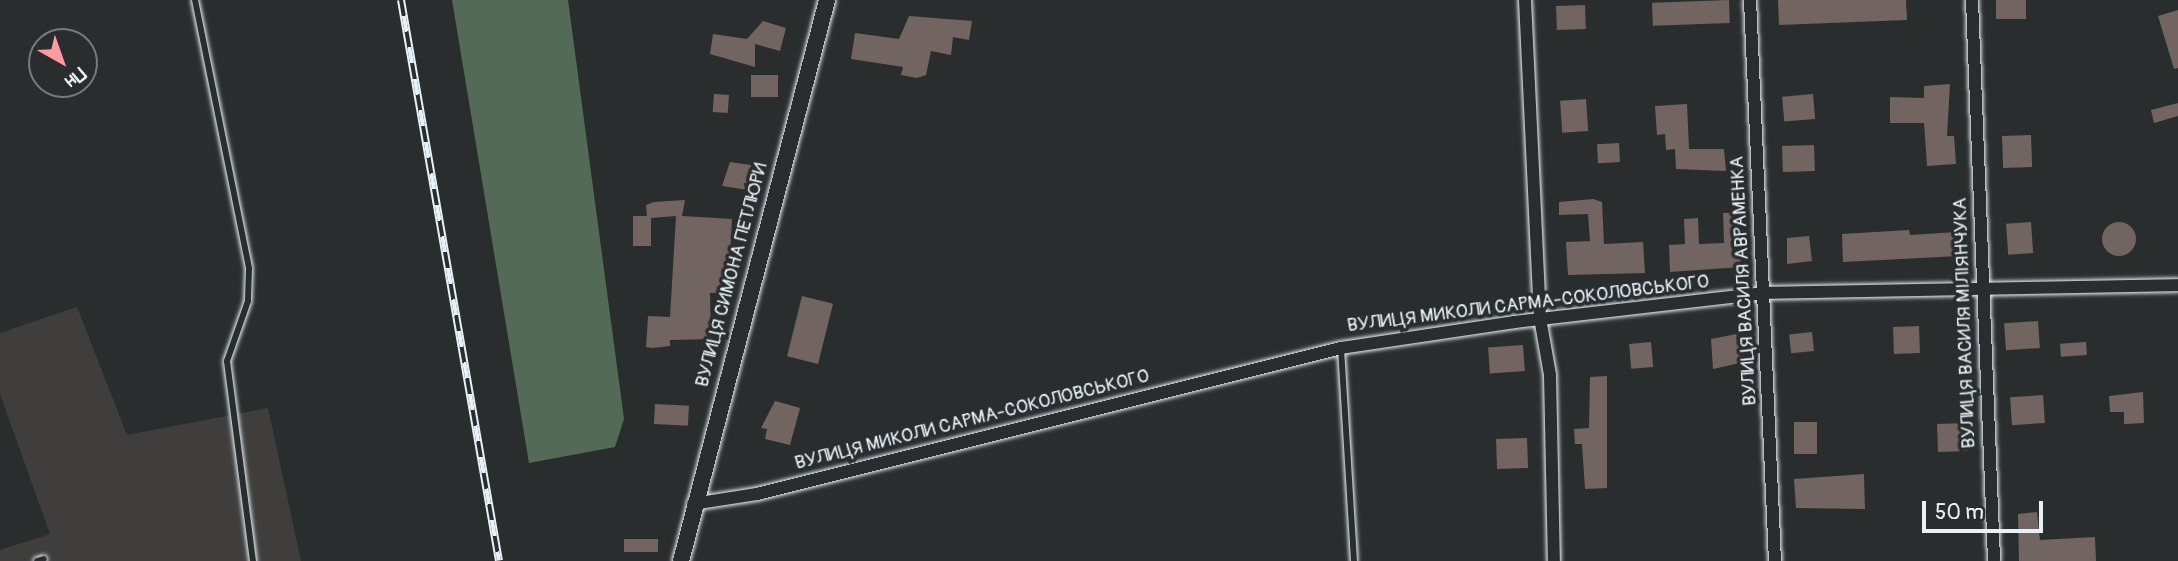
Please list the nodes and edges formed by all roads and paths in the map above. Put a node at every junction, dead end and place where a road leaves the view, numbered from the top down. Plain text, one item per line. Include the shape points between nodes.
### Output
1 (195, 0) edge
2 (827, 0) edge
3 (1525, 0) edge
4 (1750, 0) edge
5 (1972, 0) edge
6 (2178, 285) edge
7 (1979, 291) junction
8 (1765, 293) junction
9 (1540, 318) junction
10 (1341, 348) junction
11 (693, 504) junction
12 (253, 561) edge
13 (681, 561) edge
14 (1354, 561) edge
15 (1554, 561) edge
16 (1775, 561) edge
17 (1994, 561) edge

1 - 12 lane via 249,270 248,301 227,361
2 - 11 street, ВУЛИЦЯ СИМОНА ПЕТЛЮРИ
3 - 9 street
4 - 8 street, ВУЛИЦЯ ВАСИЛЯ АВРАМЕНКА
5 - 7 street, ВУЛИЦЯ ВАСИЛЯ МІЛІЯНЧУКА via 1979,77
6 - 7 street, ВУЛИЦЯ МИКОЛИ САРМА-СОКОЛОВСЬКОГО
7 - 8 street, ВУЛИЦЯ МИКОЛИ САРМА-СОКОЛОВСЬКОГО
7 - 17 street, ВУЛИЦЯ ВАСИЛЯ МІЛІЯНЧУКА
8 - 9 street, ВУЛИЦЯ МИКОЛИ САРМА-СОКОЛОВСЬКОГО
8 - 16 street, ВУЛИЦЯ ВАСИЛЯ АВРАМЕНКА
9 - 10 street, ВУЛИЦЯ МИКОЛИ САРМА-СОКОЛОВСЬКОГО
9 - 15 street via 1549,366
10 - 11 street, ВУЛИЦЯ МИКОЛИ САРМА-СОКОЛОВСЬКОГО via 757,494
10 - 14 lane
11 - 13 street, ВУЛИЦЯ СИМОНА ПЕТЛЮРИ

